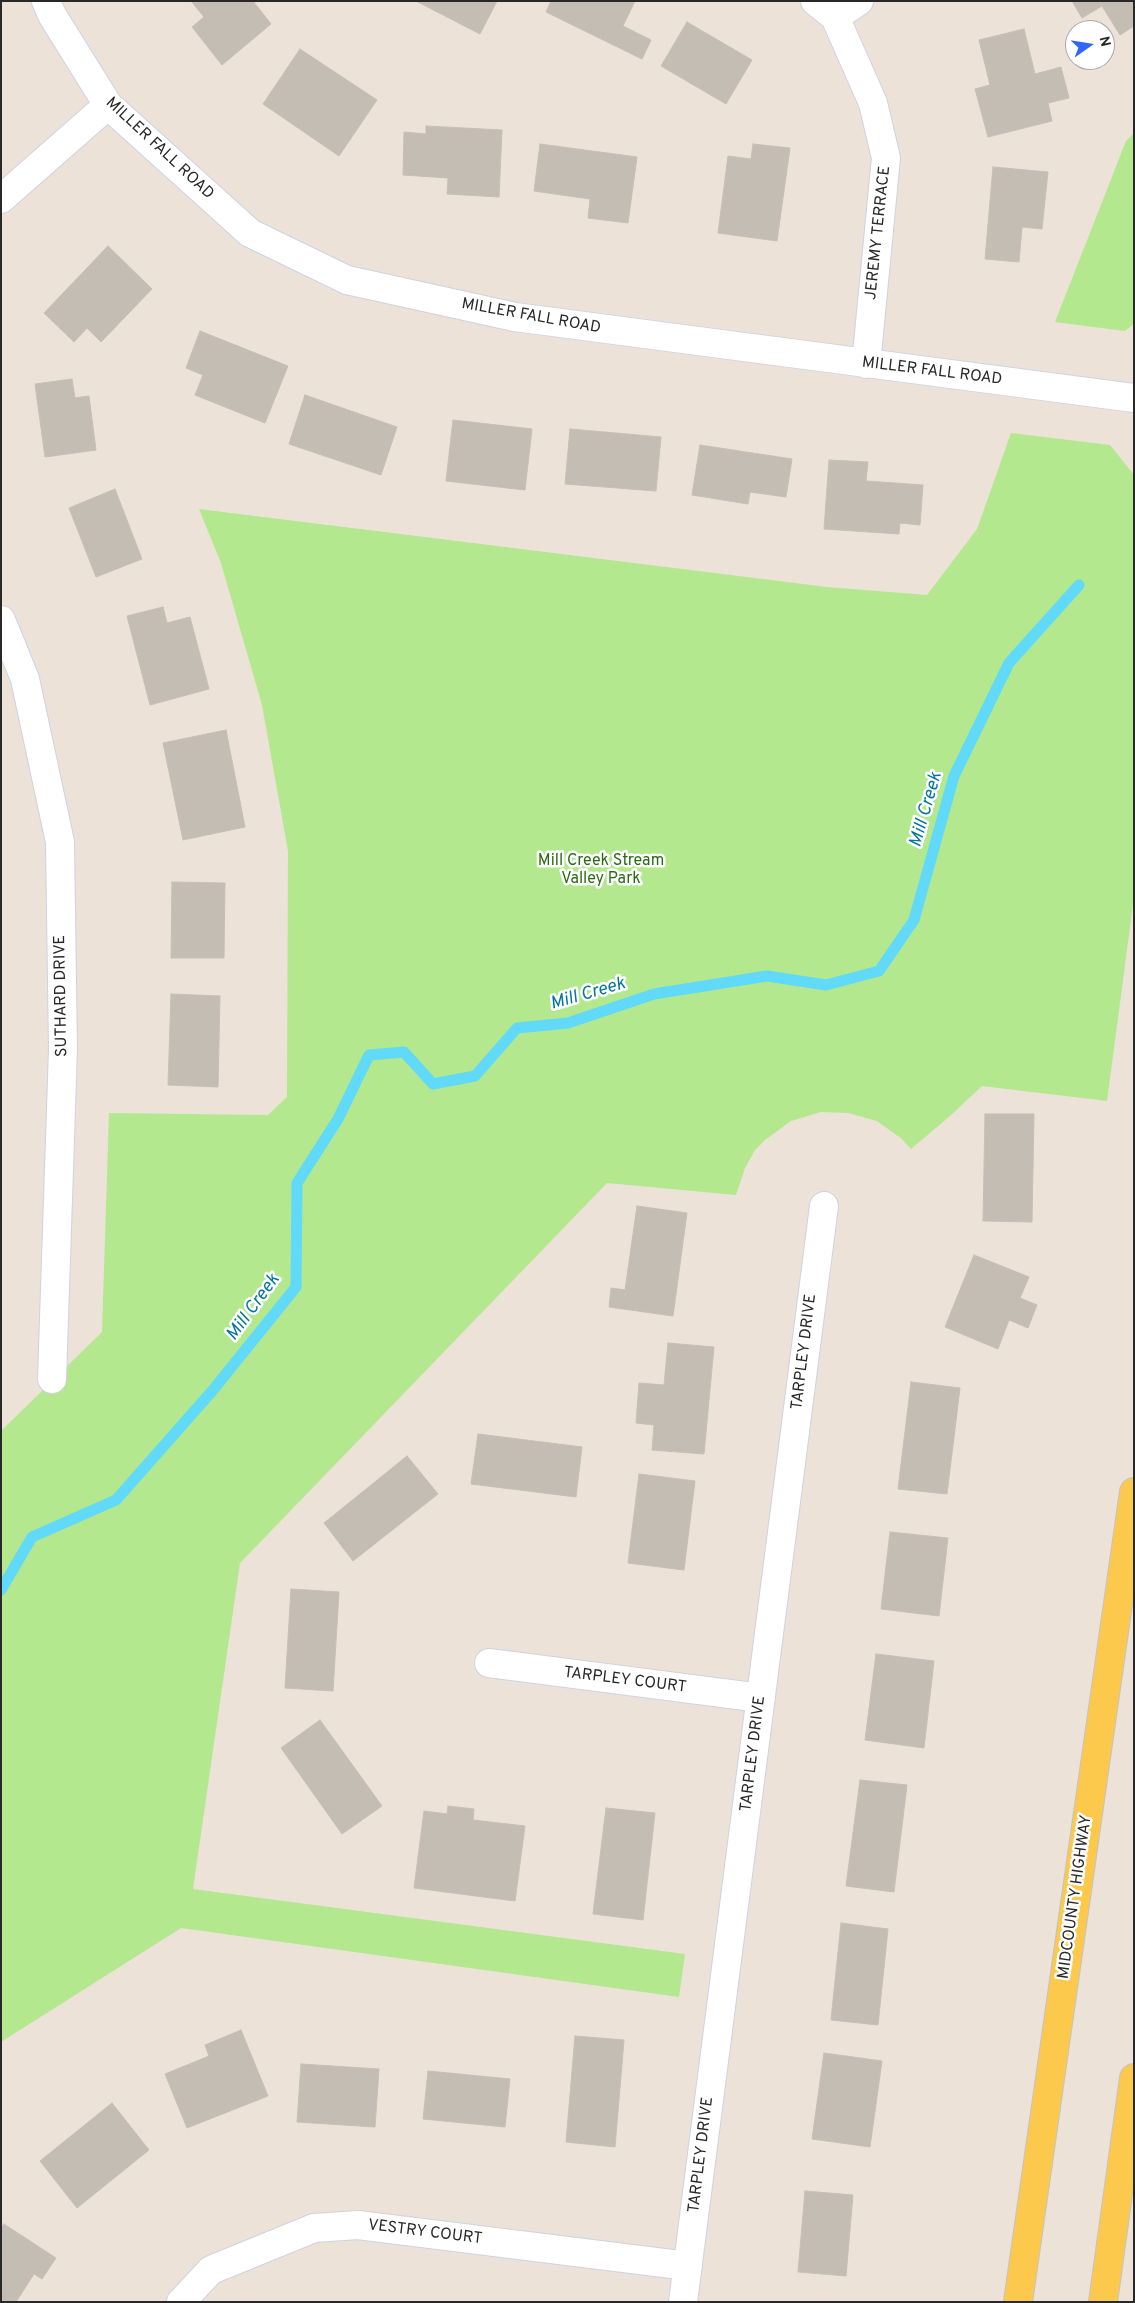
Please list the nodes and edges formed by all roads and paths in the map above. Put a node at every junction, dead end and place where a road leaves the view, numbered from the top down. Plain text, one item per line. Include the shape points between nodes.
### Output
1 (46, 1) edge
2 (859, 1) edge
3 (825, 9) edge
4 (108, 105) junction
5 (1, 199) edge
6 (866, 364) junction
7 (1134, 398) edge
8 (1, 620) edge
9 (824, 1206) dead end
10 (52, 1379) dead end
11 (1134, 1492) edge
12 (489, 1663) dead end
13 (761, 1698) junction
14 (1134, 2078) edge
15 (688, 2266) junction
16 (181, 2302) edge
17 (683, 2302) edge
18 (1018, 2302) edge
19 (1103, 2302) edge

1 - 4 street, MILLER FALL ROAD
2 - 3 street
3 - 6 street, JEREMY TERRACE via 873,103 886,158
4 - 5 street
4 - 6 street, MILLER FALL ROAD via 250,233 347,280 515,317
6 - 7 street, MILLER FALL ROAD
8 - 10 street, SUTHARD DRIVE via 24,679 60,842 63,1049
9 - 13 street, TARPLEY DRIVE
11 - 18 main road, MIDCOUNTY HIGHWAY
12 - 13 street, TARPLEY COURT
13 - 15 street, TARPLEY DRIVE
14 - 19 main road
15 - 16 street, VESTRY COURT via 358,2225 314,2228 211,2270
15 - 17 street, TARPLEY DRIVE

